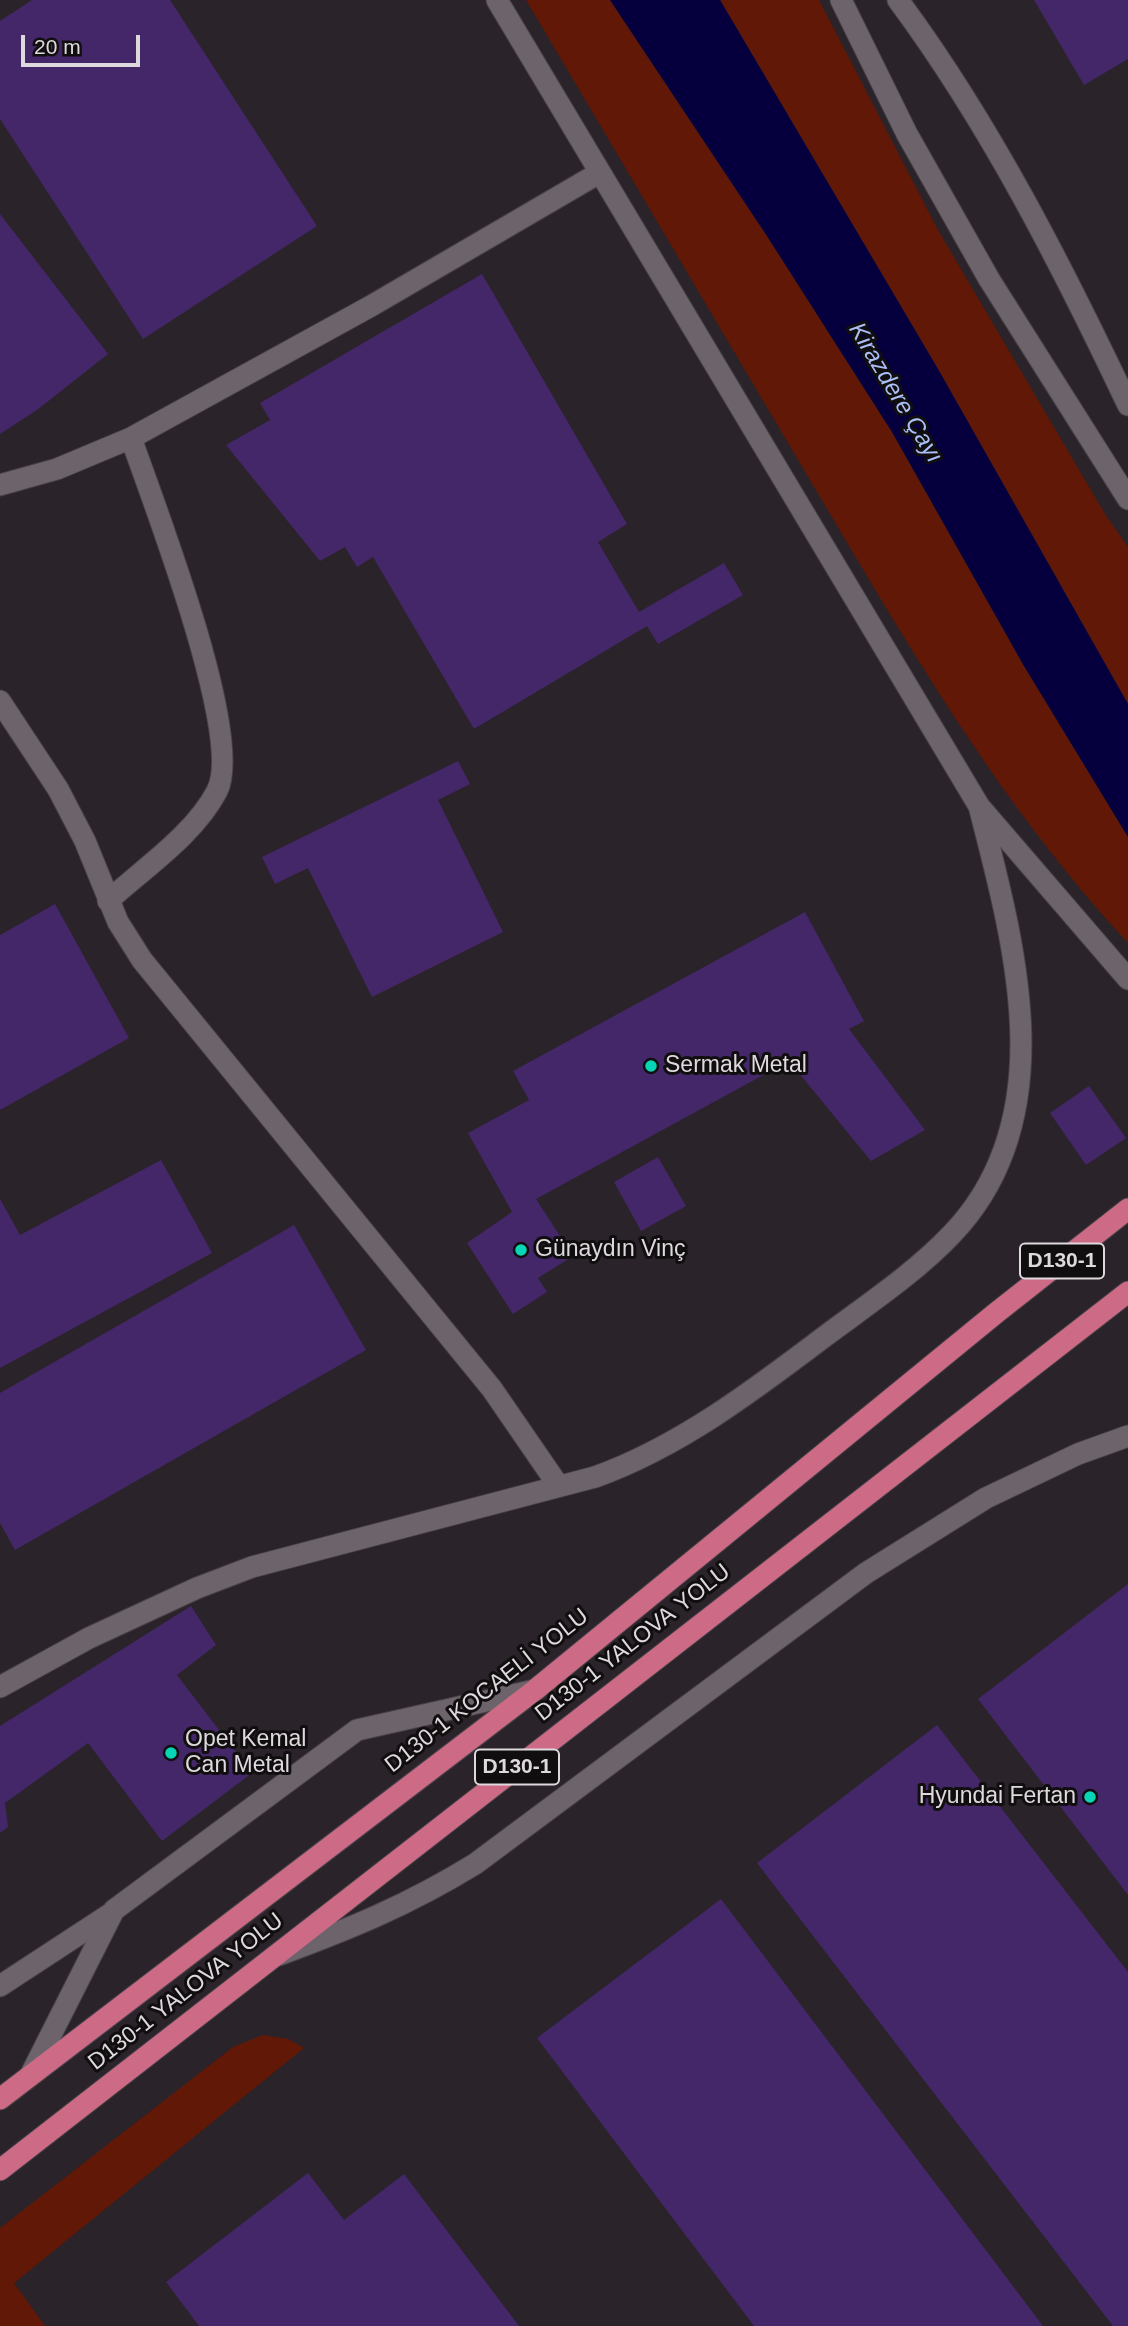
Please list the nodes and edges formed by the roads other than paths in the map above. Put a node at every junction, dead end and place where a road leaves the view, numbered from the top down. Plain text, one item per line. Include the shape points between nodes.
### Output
1 (497, 0) edge
2 (841, 0) edge
3 (898, 0) edge
4 (599, 173) junction
5 (1128, 405) edge
6 (131, 438) junction
7 (0, 485) edge
8 (1128, 499) edge
9 (0, 701) edge
10 (979, 806) junction
11 (108, 901) junction
12 (1128, 979) edge
13 (1128, 1209) edge
14 (1128, 1292) edge
15 (1128, 1436) edge
16 (558, 1485) junction
17 (0, 1687) edge
18 (535, 1689) junction
19 (114, 1910) junction
20 (274, 1957) junction
21 (0, 1986) edge
22 (30, 2076) junction
23 (0, 2099) edge
24 (0, 2170) edge

1 - 4 street
2 - 8 street via 907,134 989,279
3 - 5 street via 928,41 1040,230
4 - 6 street
4 - 10 street
6 - 7 street via 57,469
6 - 11 street via 196,624 222,746 218,790 187,830
9 - 11 street via 58,789
10 - 12 street
10 - 16 street via 1012,935 1020,995 1019,1085 1011,1126 999,1162 978,1201 954,1233 923,1262 707,1420 635,1462
11 - 16 street via 142,960 492,1389
13 - 18 highway, D130-1 KOCAELİ YOLU / D130-1
14 - 20 highway, D130-1 YALOVA YOLU / D130-1
15 - 20 street via 1078,1454 986,1498 866,1573 475,1864 430,1892 373,1921
16 - 17 street via 253,1567 89,1638
18 - 19 street via 357,1730
18 - 22 highway, D130-1 KOCAELİ YOLU / D130-1
19 - 21 street
19 - 22 street
20 - 24 highway, D130-1 YALOVA YOLU / D130-1
22 - 23 highway, D130-1 KOCAELİ YOLU / D130-1

